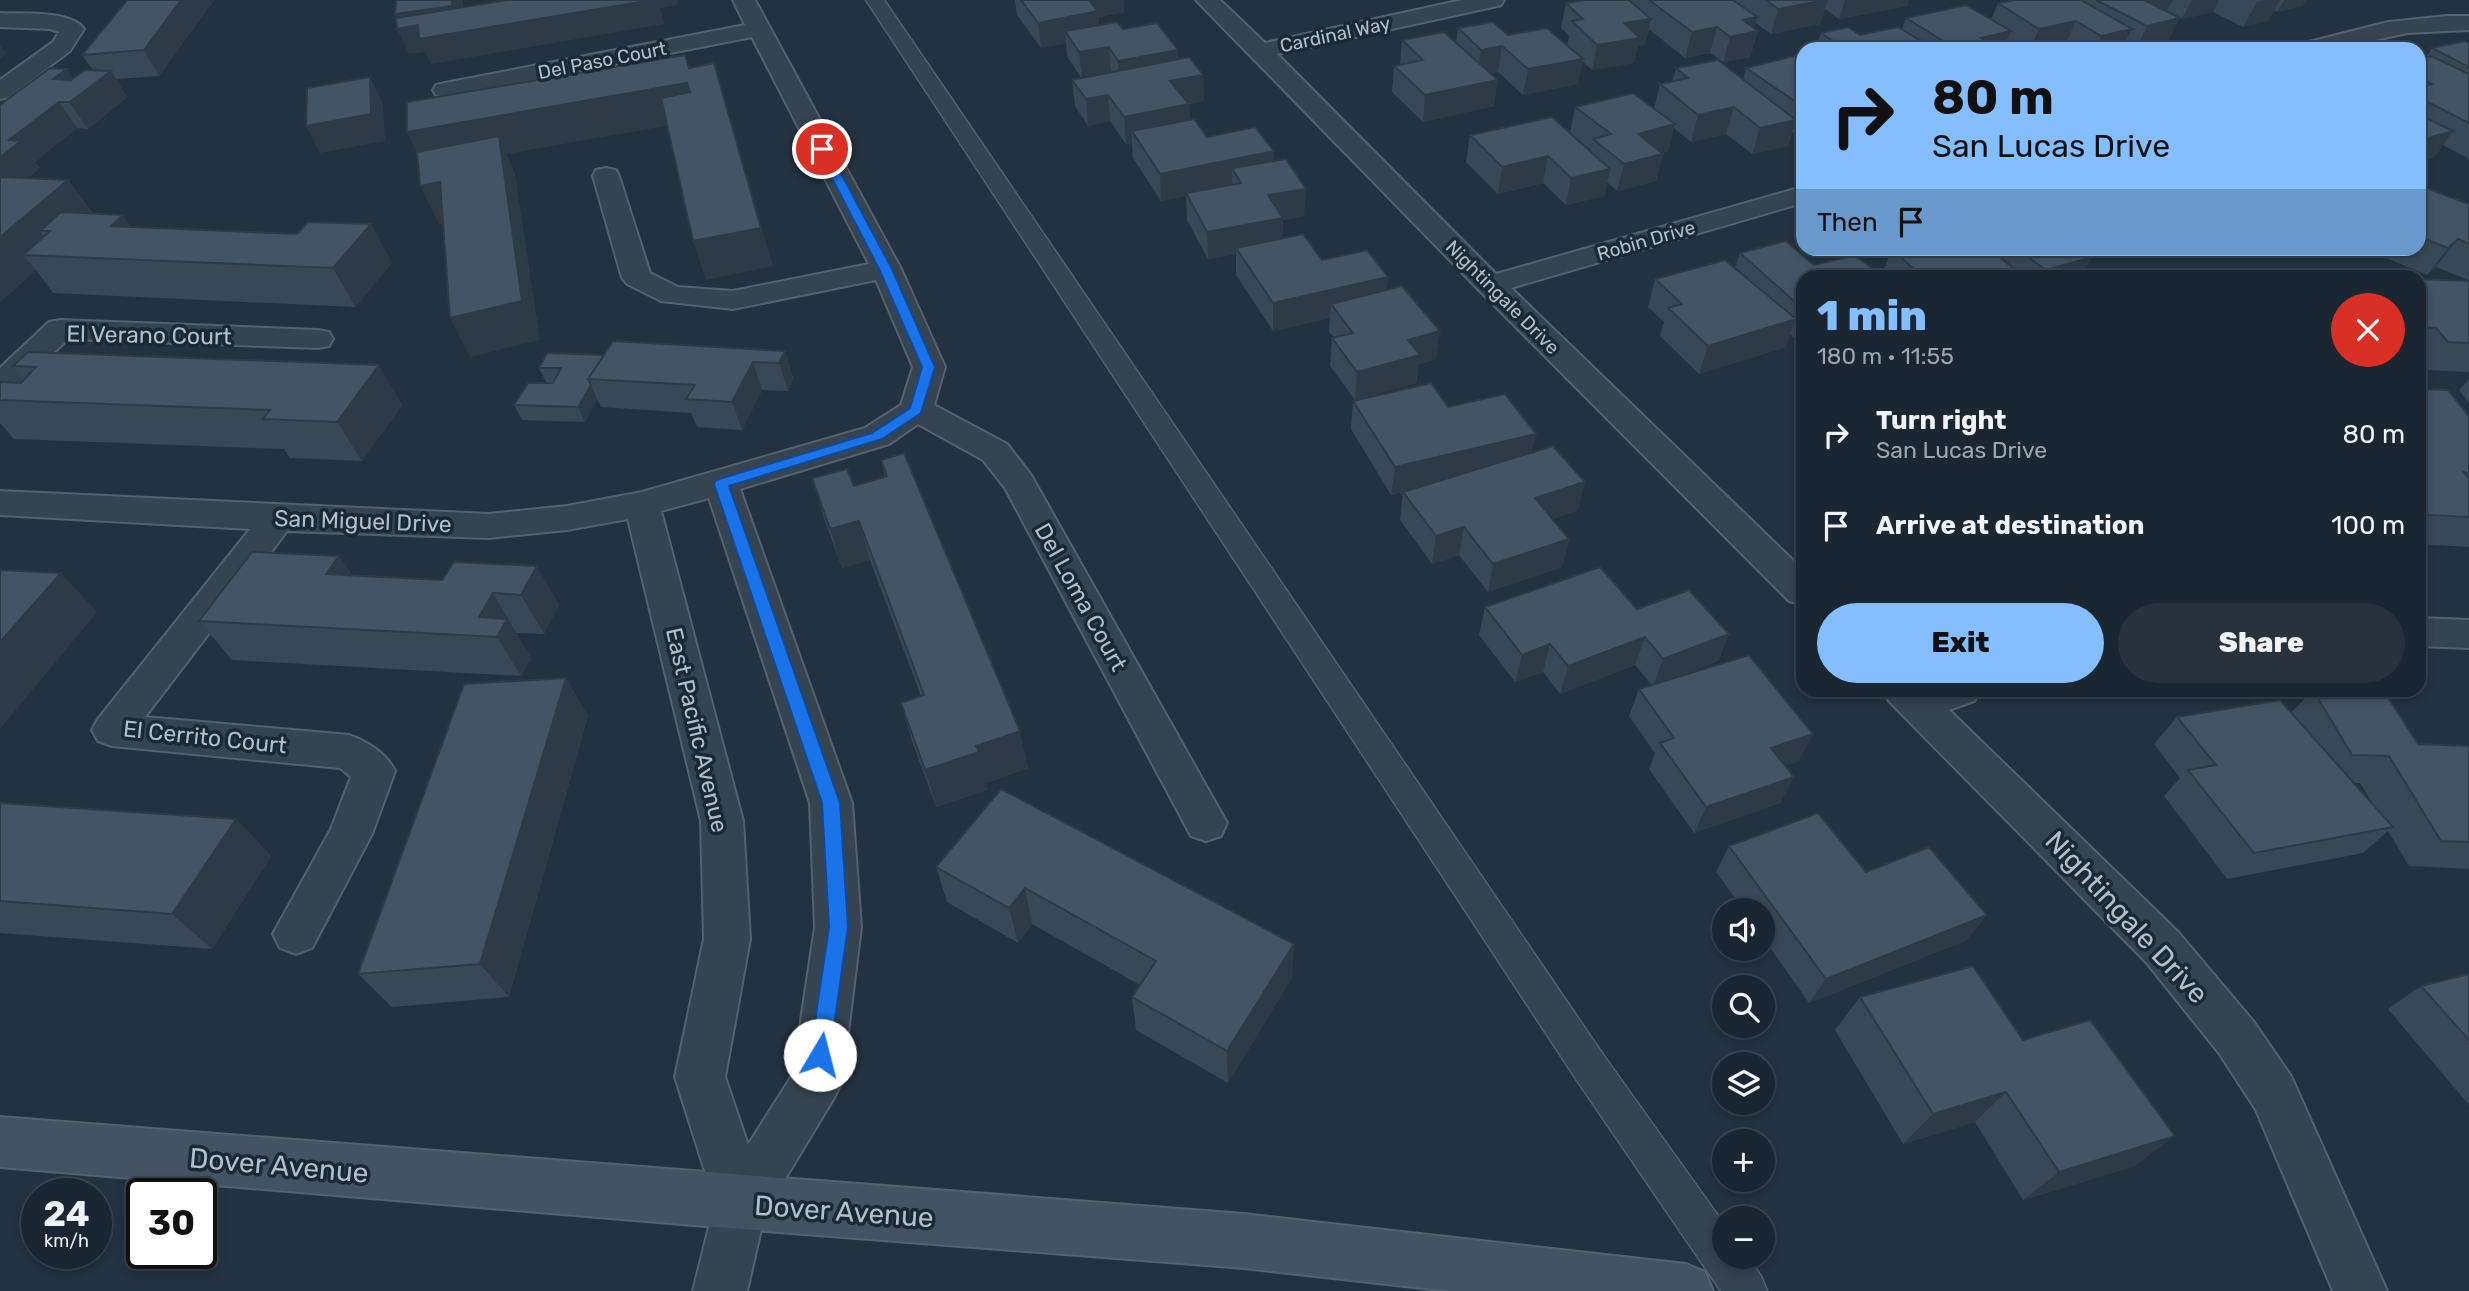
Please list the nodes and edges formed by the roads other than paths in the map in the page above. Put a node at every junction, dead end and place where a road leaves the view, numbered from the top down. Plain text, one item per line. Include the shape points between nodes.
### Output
1 (744, 0) edge
2 (875, 0) edge
3 (1207, 0) edge
4 (1493, 0) edge
5 (0, 20) edge
6 (2469, 23) edge
7 (759, 29) junction
8 (2336, 42) edge
9 (1260, 51) junction
10 (445, 90) dead end
11 (0, 92) edge
12 (606, 176) dead end
13 (1796, 197) edge
14 (886, 269) junction
15 (1490, 285) junction
16 (318, 339) dead end
17 (0, 387) edge
18 (916, 410) junction
19 (721, 484) junction
20 (0, 503) edge
21 (642, 504) junction
22 (278, 518) junction
23 (1796, 585) edge
24 (2426, 632) edge
25 (2469, 634) edge
26 (1929, 697) edge
27 (1206, 823) dead end
28 (296, 934) dead end
29 (0, 1142) edge
30 (741, 1203) junction
31 (720, 1291) edge
32 (1686, 1291) edge
33 (1746, 1291) edge
34 (2360, 1291) edge

1 - 7 street
2 - 33 lane via 1591,1069
3 - 9 street, Nightingale Drive
4 - 9 street, Cardinal Way
5 - 11 street via 53,22 72,29 62,46
6 - 8 street via 2400,25
7 - 10 street, Del Paso Court
7 - 14 street
9 - 15 street, Nightingale Drive
12 - 14 street via 637,278 672,295 733,300
13 - 15 street, Robin Drive
14 - 18 street via 929,367
15 - 23 street, Nightingale Drive
16 - 17 street, El Verano Court via 60,329
18 - 19 street, San Miguel Drive via 877,436
18 - 27 street, Del Loma Court via 995,452 1019,483
19 - 21 street, San Miguel Drive
19 - 30 street via 831,803 838,927 817,1081
20 - 22 street, San Miguel Drive
21 - 22 street, San Miguel Drive via 489,526
21 - 30 street, East Pacific Avenue via 722,821 727,939 700,1077
22 - 28 street, El Cerrito Court via 112,730 349,752 374,771 350,834
24 - 25 street
26 - 34 street, Nightingale Drive via 2162,947 2236,1037 2274,1093
29 - 30 main road, Dover Avenue
30 - 31 street
30 - 32 main road, Dover Avenue via 1244,1241

